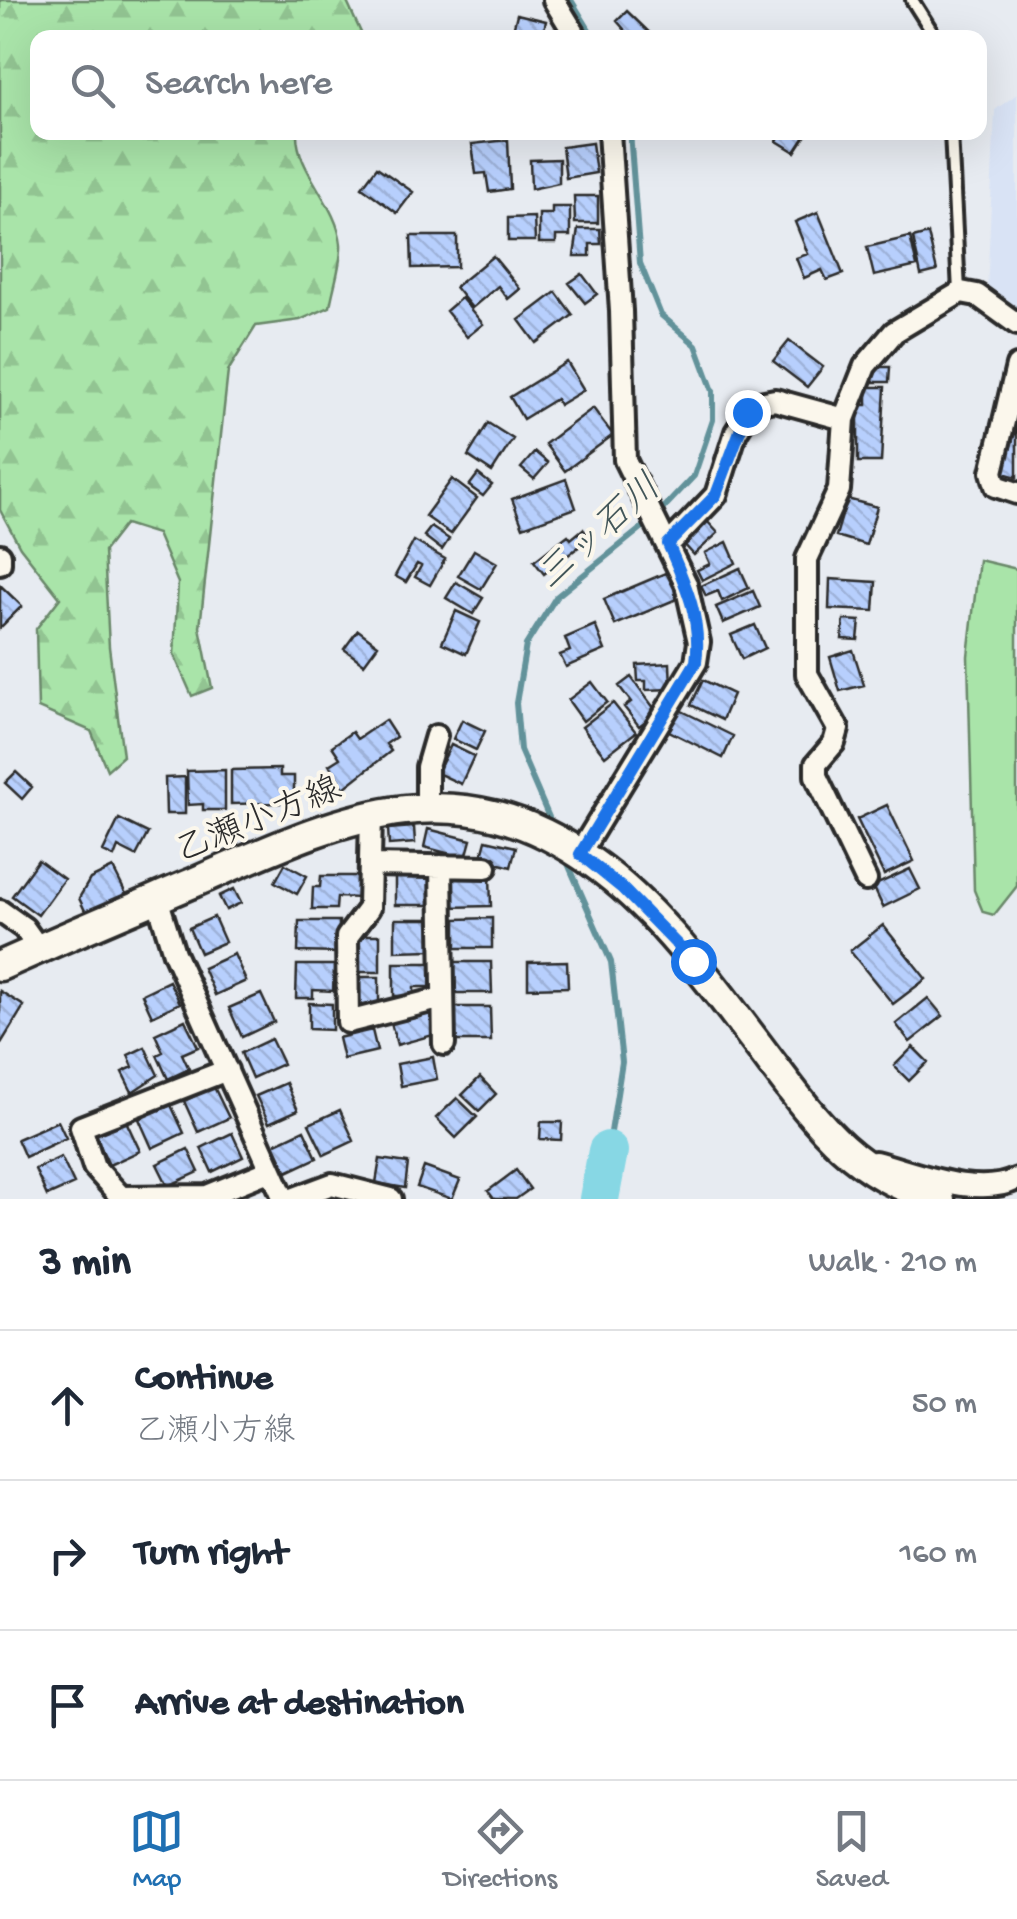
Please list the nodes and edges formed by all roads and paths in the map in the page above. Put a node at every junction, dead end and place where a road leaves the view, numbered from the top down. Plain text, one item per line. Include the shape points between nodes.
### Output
1 (554, 0) edge
2 (912, 0) edge
3 (571, 30) edge
4 (931, 30) edge
5 (610, 140) edge
6 (951, 140) edge
7 (959, 292) junction
8 (1017, 324) edge
9 (1017, 366) edge
10 (844, 419) junction
11 (1017, 492) edge
12 (666, 541) junction
13 (0, 554) edge
14 (0, 563) edge
15 (436, 736) dead end
16 (427, 808) junction
17 (370, 813) junction
18 (580, 854) junction
19 (370, 865) junction
20 (441, 866) junction
21 (486, 867) dead end
22 (866, 880) dead end
23 (158, 898) junction
24 (0, 911) edge
25 (39, 949) junction
26 (0, 966) edge
27 (444, 998) junction
28 (444, 1044) dead end
29 (227, 1070) junction
30 (820, 1126) junction
31 (272, 1170) junction
32 (1017, 1179) edge
33 (288, 1199) edge
34 (391, 1199) edge
35 (940, 1199) edge

1 - 3 street
2 - 4 lane
5 - 12 street via 625,460
6 - 7 lane
7 - 8 street via 977,295
7 - 10 street via 882,342
9 - 11 street via 992,472 996,486
10 - 12 street via 775,400 754,404 737,430 716,495
10 - 22 street via 838,490 808,559 806,666 838,729 816,764 816,776
12 - 18 street via 695,612 696,662
13 - 14 street
15 - 16 street via 427,767
16 - 17 main road, 乙瀬小方線
16 - 18 main road, 乙瀬小方線 via 495,816
17 - 19 street
17 - 23 main road, 乙瀬小方線 via 314,830
18 - 30 main road, 乙瀬小方線 via 693,961
19 - 20 street
19 - 27 street via 370,908 347,937 348,1022
20 - 21 street
20 - 27 street
23 - 25 main road, 乙瀬小方線
23 - 29 street via 174,953
24 - 25 street
25 - 26 main road, 乙瀬小方線
27 - 28 street
29 - 31 street
29 - 31 street via 81,1126 94,1167 121,1198 207,1196
30 - 32 street via 874,1162 972,1187
30 - 35 main road, 乙瀬小方線 via 866,1169
31 - 33 street
33 - 34 street via 332,1184

